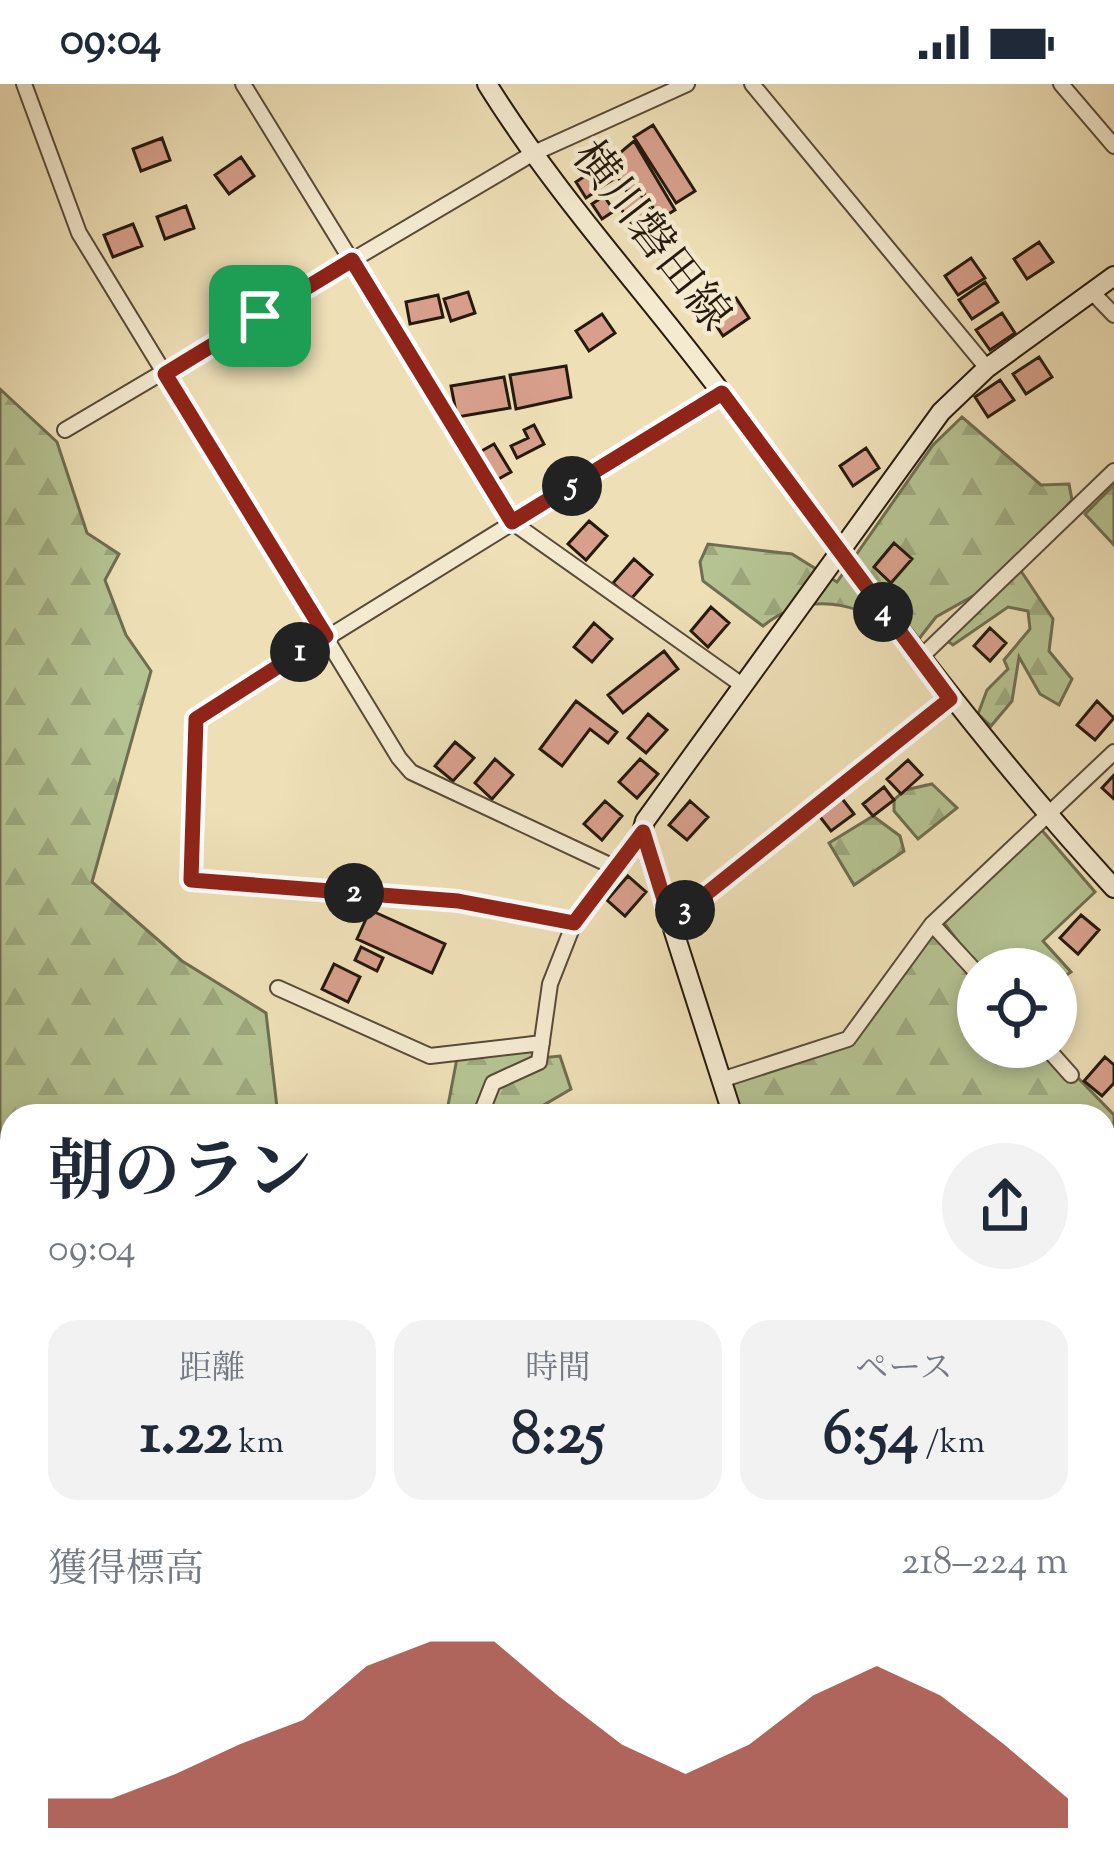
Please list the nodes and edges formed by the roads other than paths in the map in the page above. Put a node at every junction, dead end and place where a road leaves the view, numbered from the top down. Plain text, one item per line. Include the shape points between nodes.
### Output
1 (24, 84) edge
2 (243, 84) edge
3 (487, 84) edge
4 (687, 84) edge
5 (752, 84) edge
6 (1061, 84) edge
7 (1114, 146) edge
8 (532, 154) junction
9 (352, 260) junction
10 (1114, 276) edge
11 (1092, 292) junction
12 (1114, 315) edge
13 (987, 368) junction
14 (165, 374) junction
15 (722, 393) junction
16 (65, 430) dead end
17 (1114, 471) edge
18 (512, 522) junction
19 (838, 549) junction
20 (326, 636) junction
21 (919, 659) junction
22 (742, 685) junction
23 (950, 699) junction
24 (1114, 752) edge
25 (1049, 817) junction
26 (643, 832) junction
27 (616, 868) junction
28 (1114, 888) edge
29 (671, 922) junction
30 (574, 923) junction
31 (932, 924) junction
32 (957, 951) edge
33 (278, 988) dead end
34 (542, 1043) junction
35 (1065, 1068) edge
36 (1071, 1075) dead end
37 (721, 1080) junction
38 (485, 1104) edge
39 (729, 1104) edge

1 - 14 street via 79,233
2 - 9 street
3 - 8 street, 横川磐田線
4 - 8 street
5 - 13 street
6 - 7 street
8 - 9 street
8 - 15 street, 横川磐田線
9 - 14 street
9 - 18 street
10 - 11 street
11 - 12 street
11 - 13 street
13 - 19 street via 941,412
14 - 16 street
14 - 20 street
15 - 18 street
15 - 19 street, 横川磐田線
17 - 21 street
18 - 20 street
18 - 22 street
19 - 21 street, 横川磐田線
19 - 22 street
20 - 27 street via 411,772
20 - 30 street via 196,719 191,880 458,901
21 - 23 street, 横川磐田線
22 - 26 street
23 - 25 street, 横川磐田線
23 - 29 street
24 - 25 street
25 - 28 street, 横川磐田線
25 - 31 street
26 - 27 street
26 - 29 street
27 - 30 street
29 - 37 street
30 - 34 street via 550,984
31 - 32 street
31 - 37 street via 848,1039
33 - 34 street via 430,1057
34 - 38 street via 539,1062 493,1083
35 - 36 street
37 - 39 street

